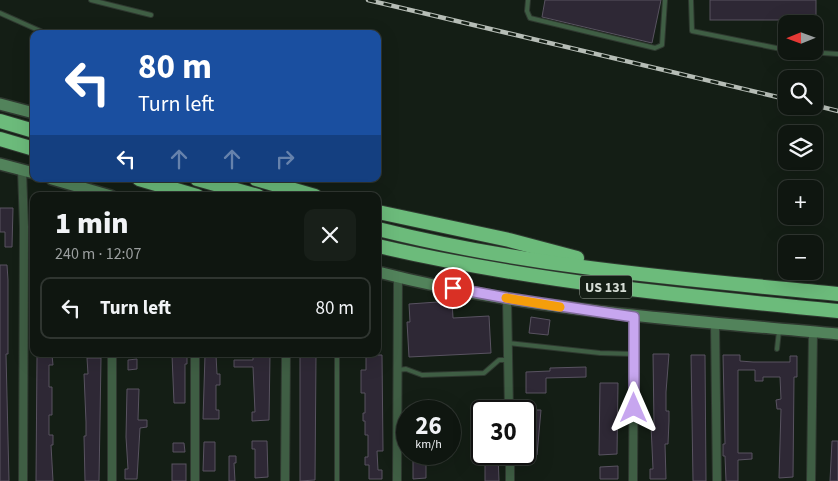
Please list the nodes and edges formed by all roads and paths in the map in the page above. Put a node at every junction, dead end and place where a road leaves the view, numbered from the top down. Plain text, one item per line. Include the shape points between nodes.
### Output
1 (91, 0) edge
2 (528, 0) edge
3 (665, 0) edge
4 (691, 0) edge
5 (0, 13) edge
6 (151, 15) dead end
7 (38, 30) edge
8 (778, 48) edge
9 (823, 53) edge
10 (838, 54) edge
11 (0, 104) edge
12 (30, 112) edge
13 (0, 121) edge
14 (30, 129) edge
15 (0, 139) edge
16 (30, 148) edge
17 (0, 164) edge
18 (22, 170) junction
19 (30, 172) edge
20 (62, 182) edge
21 (150, 182) edge
22 (208, 182) edge
23 (266, 182) edge
24 (97, 192) edge
25 (184, 192) edge
26 (244, 192) edge
27 (301, 192) edge
28 (381, 213) edge
29 (381, 230) edge
30 (381, 247) edge
31 (381, 273) edge
32 (636, 273) junction
33 (398, 277) junction
34 (838, 294) edge
35 (507, 298) junction
36 (838, 311) edge
37 (634, 317) junction
38 (716, 324) junction
39 (779, 329) junction
40 (813, 332) junction
41 (838, 334) edge
42 (508, 343) junction
43 (777, 349) dead end
44 (634, 354) junction
45 (112, 357) edge
46 (195, 357) edge
47 (286, 357) edge
48 (337, 357) edge
49 (508, 360) junction
50 (398, 370) junction
51 (509, 400) edge
52 (510, 465) edge
53 (23, 481) edge
54 (112, 481) edge
55 (195, 481) edge
56 (285, 481) edge
57 (337, 481) edge
58 (397, 481) edge
59 (510, 481) edge
60 (634, 481) edge
61 (717, 481) edge
62 (811, 481) edge

1 - 6 lane
2 - 3 lane via 530,18 655,48 662,45
4 - 8 lane via 692,31
5 - 7 lane
9 - 10 lane
11 - 12 street
13 - 14 highway
15 - 16 highway
17 - 18 street
18 - 19 street
18 - 53 street
20 - 24 street
21 - 25 highway
22 - 26 highway
23 - 27 highway
28 - 32 highway via 509,240
29 - 32 highway, US 131 via 519,257
30 - 36 highway, US 131 via 556,280
31 - 33 street
32 - 34 highway, US 131
33 - 35 street
33 - 50 street
35 - 37 street
35 - 42 street
37 - 38 street
37 - 44 street
38 - 39 street
38 - 61 street
39 - 40 street
39 - 43 lane
40 - 41 street
40 - 62 street
42 - 44 lane
42 - 49 street
44 - 60 street
45 - 54 street
46 - 55 street
47 - 56 street
48 - 57 lane
49 - 50 lane via 499,360 484,373 422,375 406,369
49 - 51 street
50 - 58 street
52 - 59 street

